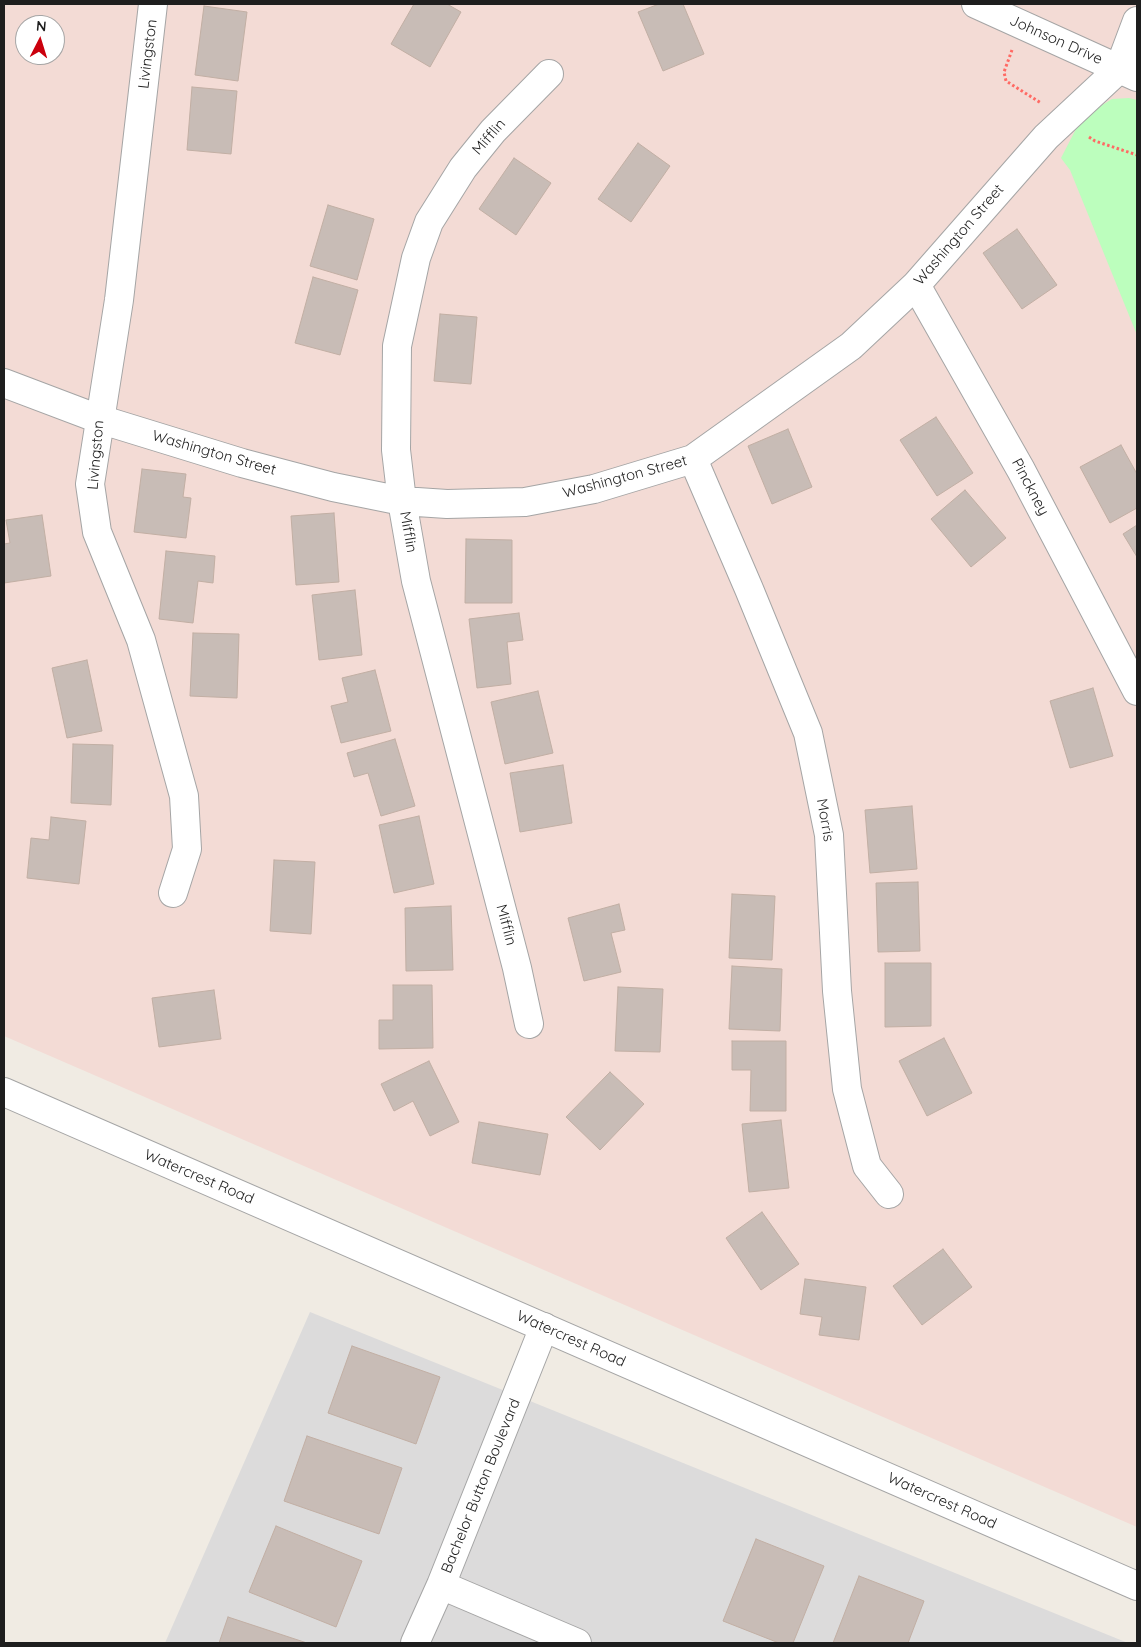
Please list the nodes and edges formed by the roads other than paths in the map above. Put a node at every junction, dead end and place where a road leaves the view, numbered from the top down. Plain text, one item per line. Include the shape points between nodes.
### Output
1 (153, 4) edge
2 (976, 4) edge
3 (1137, 22) edge
4 (1128, 73) edge
5 (549, 74) dead end
6 (916, 285) junction
7 (4, 384) edge
8 (99, 419) junction
9 (692, 459) junction
10 (402, 501) junction
11 (1137, 691) edge
12 (173, 893) dead end
13 (530, 1024) dead end
14 (4, 1092) edge
15 (889, 1194) dead end
16 (544, 1327) junction
17 (441, 1585) junction
18 (1137, 1586) edge
19 (415, 1643) edge
20 (577, 1643) edge

1 - 8 street, Livingston via 119,300
2 - 4 street, Johnson Drive
3 - 4 street, Washington Street
4 - 6 street, Washington Street via 1046,137
5 - 10 street, Mifflin via 493,131 463,168 429,222 416,258 397,346 396,450
6 - 9 street, Washington Street via 851,346
6 - 11 street, Pinckney via 1021,470
7 - 8 street, Washington Street
8 - 10 street, Washington Street via 242,463
8 - 12 street, Livingston via 90,484 97,532 140,640 184,796 187,849
9 - 10 street, Washington Street via 594,489 525,502 447,504
9 - 15 street, Morris via 808,733 829,835 837,991 847,1090 866,1166
10 - 13 street, Mifflin via 416,581
14 - 16 street, Watercrest Road
16 - 17 street, Bachelor Button Boulevard
16 - 18 street, Watercrest Road
17 - 19 street, Bachelor Button Boulevard
17 - 20 street

